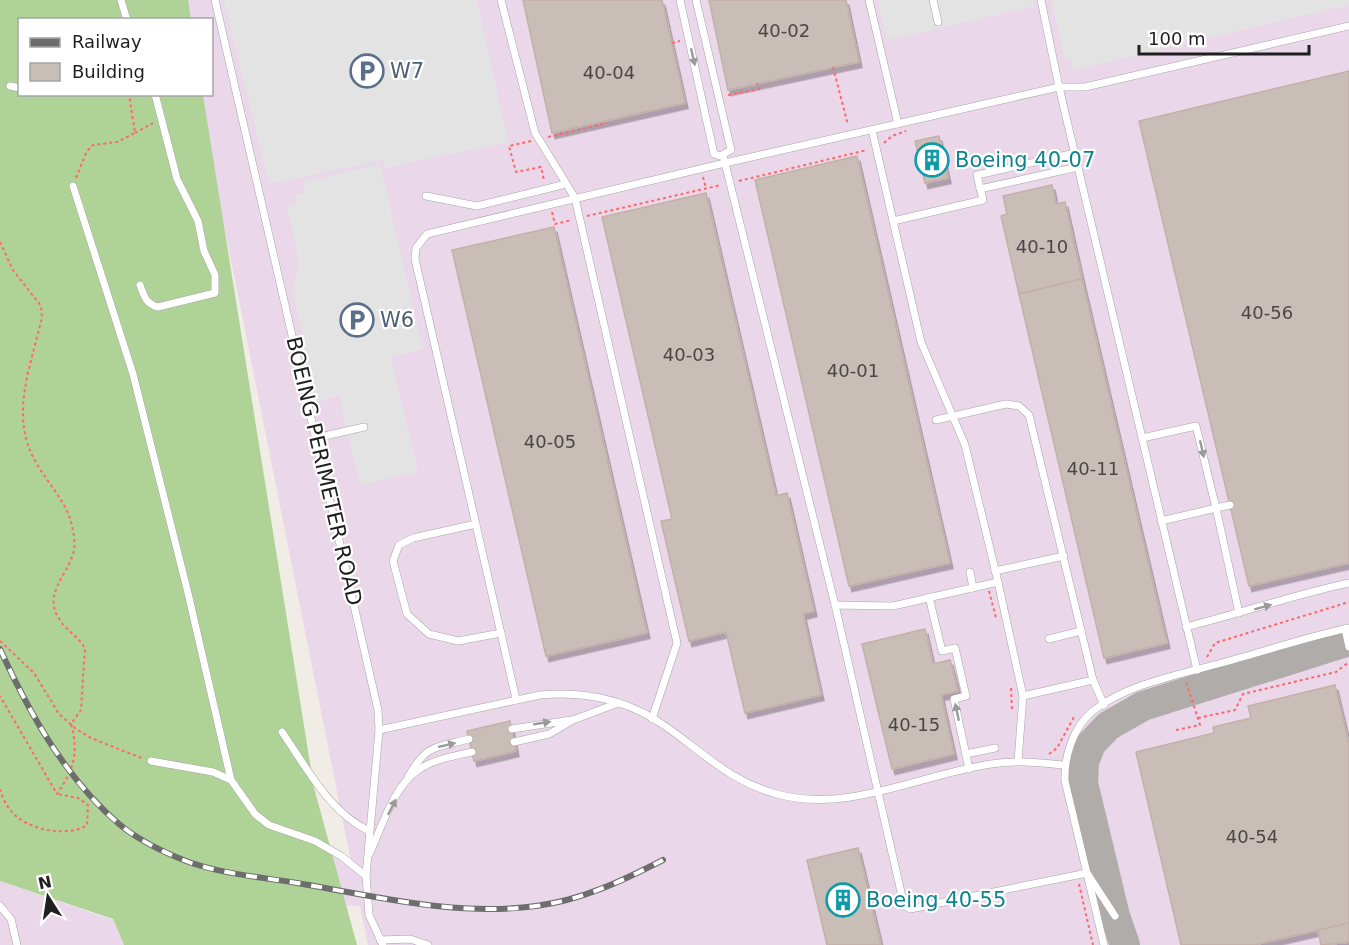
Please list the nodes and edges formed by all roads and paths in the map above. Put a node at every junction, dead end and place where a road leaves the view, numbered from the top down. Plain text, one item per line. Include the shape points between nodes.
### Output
1 (121, 0) edge
2 (215, 0) edge
3 (501, 0) edge
4 (680, 0) edge
5 (696, 0) edge
6 (869, 0) edge
7 (933, 0) edge
8 (1041, 0) edge
9 (126, 18) edge
10 (938, 22) dead end
11 (1349, 26) edge
12 (833, 67) dead end
13 (757, 84) dead end
14 (10, 86) dead end
15 (1059, 87) junction
16 (18, 88) edge
17 (129, 96) edge
18 (156, 96) edge
19 (719, 96) junction
20 (162, 118) junction
21 (898, 124) junction
22 (872, 130) junction
23 (862, 132) junction
24 (135, 133) junction
25 (869, 150) dead end
26 (1075, 153) junction
27 (724, 159) junction
28 (1078, 167) junction
29 (566, 184) junction
30 (73, 186) joint
31 (980, 189) junction
32 (426, 196) dead end
33 (575, 198) junction
34 (893, 221) junction
35 (0, 242) edge
36 (140, 285) dead end
37 (953, 416) junction
38 (936, 420) dead end
39 (364, 427) dead end
40 (316, 438) junction
41 (1142, 438) junction
42 (1230, 505) dead end
43 (1216, 508) junction
44 (1161, 521) junction
45 (476, 524) junction
46 (1064, 556) junction
47 (995, 571) junction
48 (970, 572) dead end
49 (998, 582) junction
50 (1349, 583) edge
51 (988, 584) junction
52 (973, 588) junction
53 (929, 597) junction
54 (835, 604) junction
55 (1239, 613) junction
56 (997, 624) dead end
57 (1186, 627) junction
58 (1347, 628) edge
59 (1081, 631) junction
60 (501, 633) junction
61 (1049, 639) dead end
62 (0, 641) edge
63 (1349, 647) edge
64 (1349, 662) edge
65 (1197, 670) junction
66 (1184, 674) junction
67 (1093, 680) junction
68 (1011, 688) dead end
69 (0, 696) edge
70 (1023, 696) junction
71 (516, 699) junction
72 (619, 703) junction
73 (1104, 705) junction
74 (1198, 718) junction
75 (652, 719) junction
76 (1012, 719) dead end
77 (573, 720) junction
78 (71, 724) junction
79 (512, 729) dead end
80 (379, 730) junction
81 (1176, 730) dead end
82 (282, 732) dead end
83 (469, 740) dead end
84 (514, 742) dead end
85 (995, 748) dead end
86 (472, 752) dead end
87 (966, 754) junction
88 (151, 761) joint
89 (1018, 761) junction
90 (1064, 765) junction
91 (969, 769) junction
92 (231, 780) junction
93 (402, 787) junction
94 (0, 789) edge
95 (878, 790) junction
96 (57, 794) junction
97 (369, 831) junction
98 (367, 860) junction
99 (1087, 873) junction
100 (366, 876) junction
101 (0, 906) edge
102 (1115, 916) dead end
103 (382, 942) edge
104 (17, 945) edge
105 (428, 945) edge
106 (1104, 945) edge

1 - 9 lane
2 - 40 lane, BOEING PERIMETER ROAD
3 - 29 lane via 535,133
4 -> 27 lane via 714,154
5 - 19 lane
6 - 21 lane
7 - 10 lane
8 - 15 lane
11 - 15 lane via 1085,87
12 - 23 path via 848,127 861,124
13 - 19 path via 759,89
14 - 16 lane
15 - 21 lane
15 - 26 lane
17 - 24 path
18 - 20 lane
19 - 27 lane via 731,150
20 - 24 path
20 - 36 lane via 177,179 198,221 216,287 215,294 158,307 145,298
21 - 22 lane
22 - 23 lane
22 - 34 lane
23 - 25 path
23 - 27 lane
24 - 30 path via 117,142 93,145
26 - 28 lane
26 - 31 lane via 977,175
27 - 33 lane
27 - 54 lane
28 - 31 lane
28 - 41 lane
29 - 32 lane via 477,206
29 - 33 lane
30 - 92 lane via 133,374
31 - 34 lane via 982,200
33 - 45 lane via 436,231 427,234 416,248 415,259
33 - 75 lane via 677,643
34 - 37 lane via 921,342
35 - 78 path via 13,270 41,306 42,317 22,404 22,427 32,456 66,509 75,540 74,553 56,587 53,603 58,617 85,648 81,710
37 - 38 lane
37 - 46 lane via 1006,404 1024,409 1032,421
37 - 47 lane via 965,445
39 - 40 lane
40 - 80 lane, BOEING PERIMETER ROAD via 378,710
41 -> 43 lane via 1196,426
41 - 44 lane
42 - 43 lane
43 - 44 lane
43 - 55 lane
44 - 57 lane
45 - 60 lane
45 - 60 lane via 413,538 399,545 393,561 407,614 429,634 458,641
46 - 47 lane
46 - 59 lane
47 - 49 lane
48 - 52 lane
49 - 51 lane
49 - 70 lane
55 -> 50 lane
51 - 52 lane
51 - 56 path
52 - 53 lane
53 - 54 lane via 893,606
87 -> 53 lane via 954,699 966,696 956,648 942,651
54 - 95 lane
55 - 57 lane
57 - 65 lane
58 - 63 lane
58 - 65 lane
59 - 61 lane
59 - 67 lane
60 - 71 lane
62 - 78 path via 34,673 59,714
64 - 74 path via 1336,672 1244,694 1234,710
65 - 66 lane
66 - 73 lane
66 - 74 path
67 - 70 lane
67 - 73 lane
68 - 76 path
69 - 96 path
70 - 89 lane
71 - 72 lane via 564,693
71 - 80 lane
72 - 75 lane
72 - 77 lane
73 - 90 lane via 1091,712 1073,738
74 - 81 path via 1200,725
75 - 95 lane via 748,786 799,799 826,799
79 -> 77 lane
77 - 84 lane via 549,734
78 - 88 path via 91,738
78 - 96 path via 77,744 73,766
80 - 97 lane, BOEING PERIMETER ROAD
82 - 97 lane via 336,806 354,824
93 -> 83 lane via 419,756 428,749
85 - 87 lane
86 - 93 lane via 417,770
87 - 91 lane
88 - 92 lane via 213,772
89 - 90 lane
89 - 91 lane
90 - 99 lane
91 - 95 lane
92 - 100 lane via 255,814 269,825 315,841
98 -> 93 lane
94 - 96 path via 11,812 38,827 69,832 87,825 88,805 78,798
95 - 99 lane via 904,905 910,909
97 - 98 lane, BOEING PERIMETER ROAD
98 - 100 lane, BOEING PERIMETER ROAD
99 - 102 lane
99 - 106 lane
100 - 103 lane, BOEING PERIMETER ROAD via 369,915
101 - 104 lane via 10,919
103 - 105 lane via 410,939

